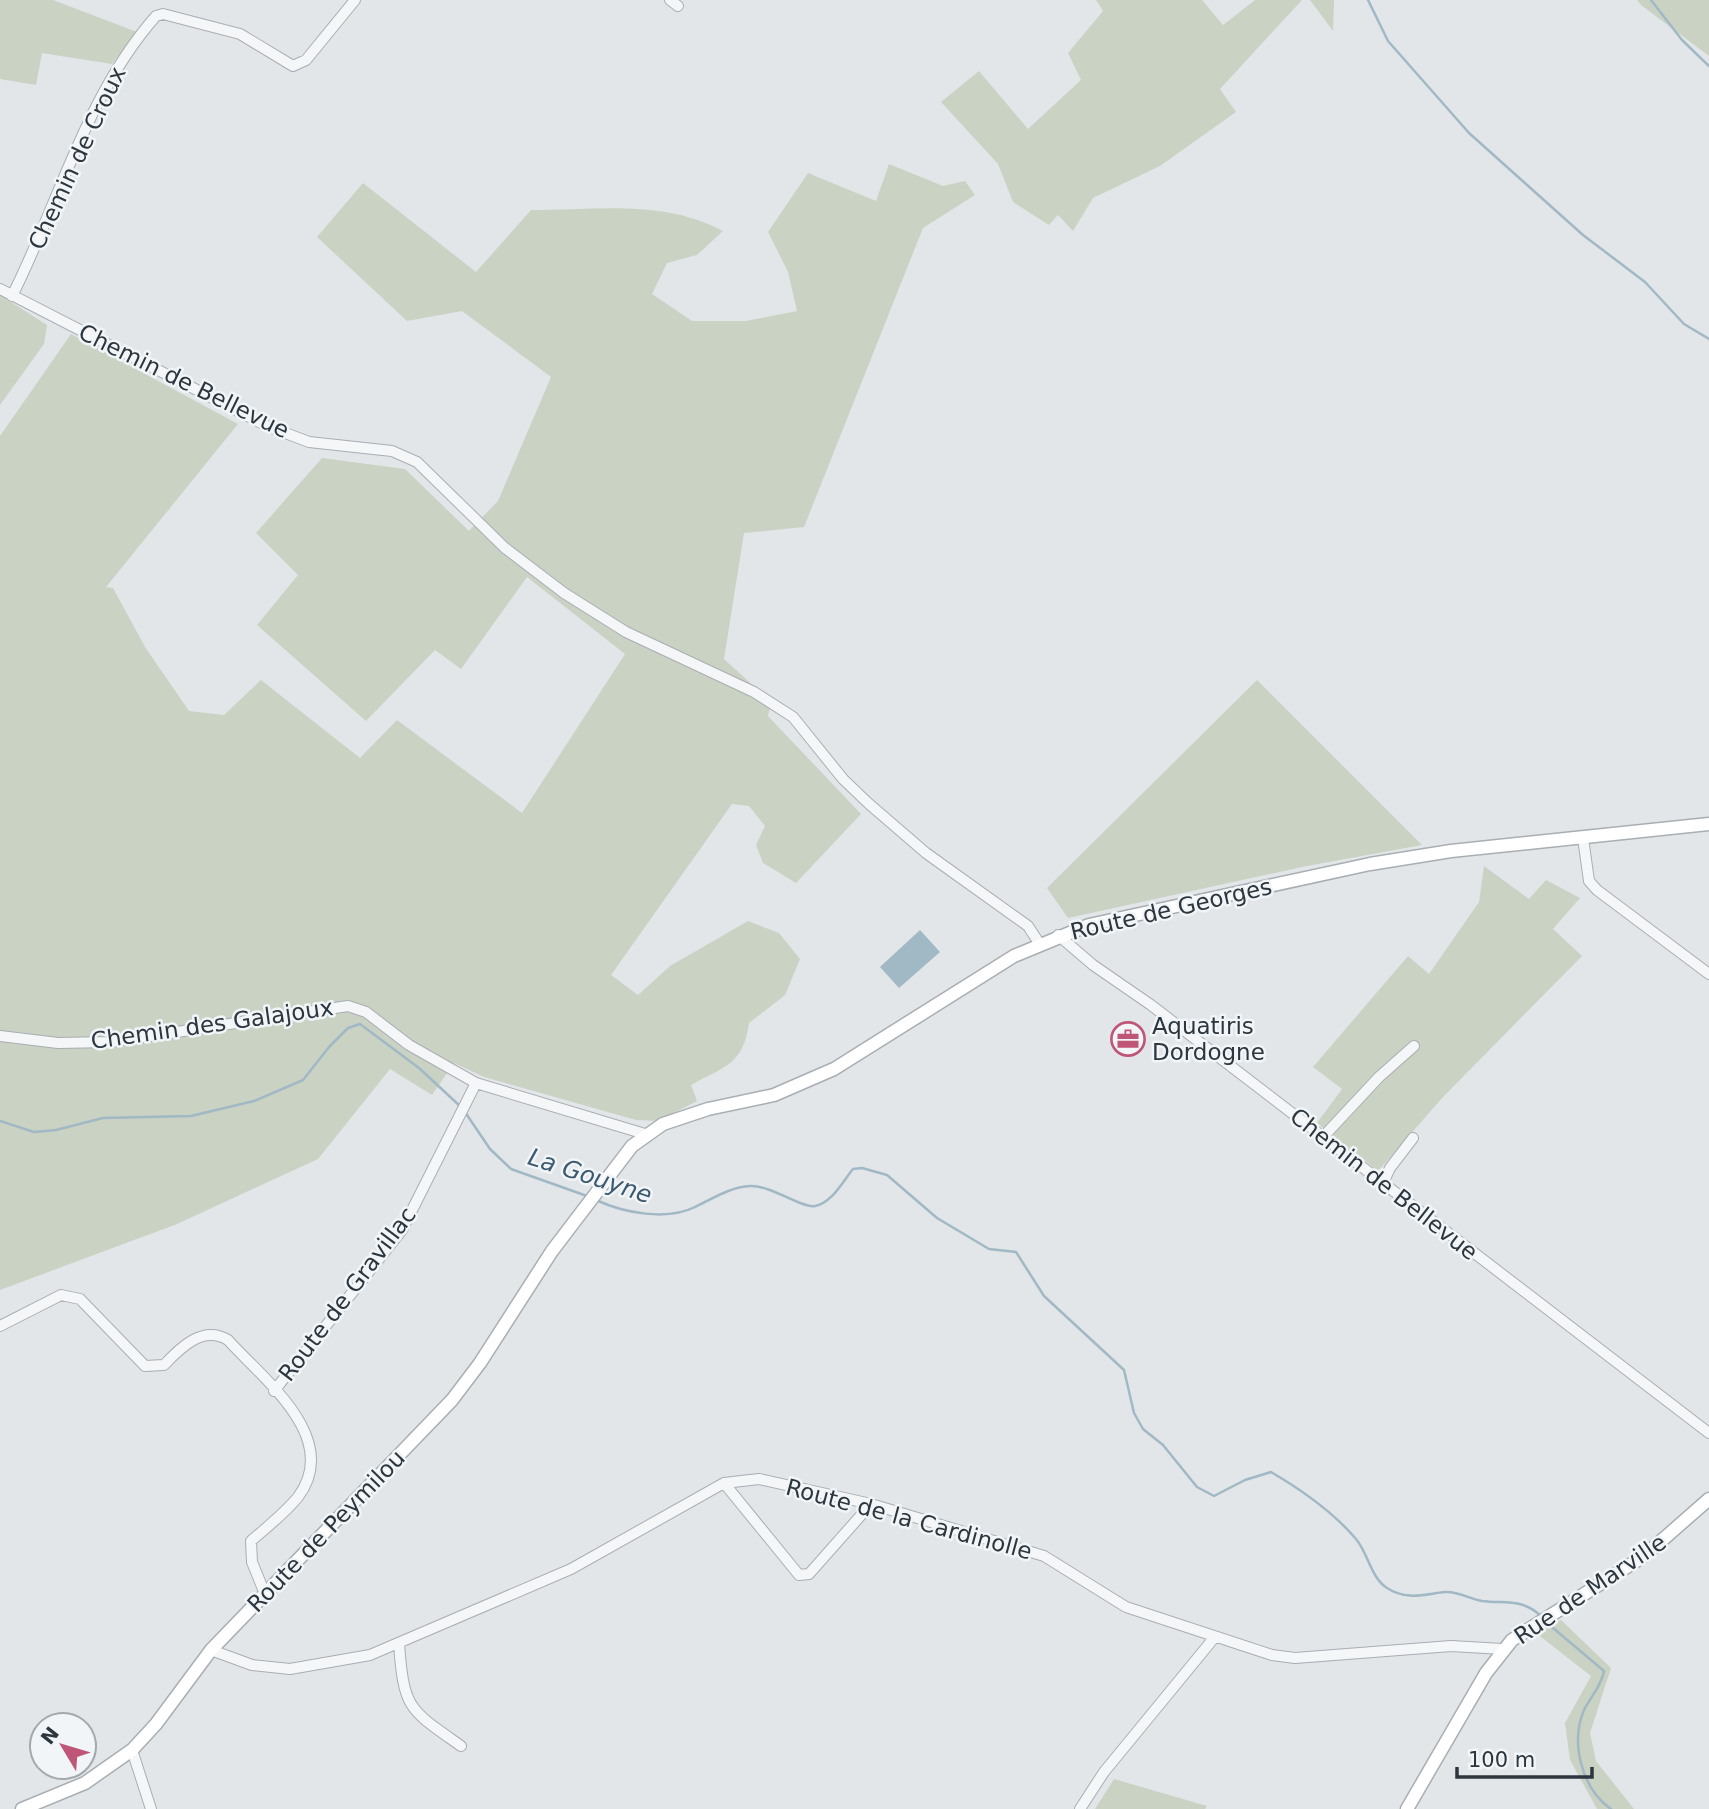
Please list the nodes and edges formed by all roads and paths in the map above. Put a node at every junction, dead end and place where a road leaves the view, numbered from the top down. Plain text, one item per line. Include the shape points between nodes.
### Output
1 (355, 0) edge
2 (0, 289) edge
3 (12, 296) junction
4 (1709, 824) edge
5 (1583, 838) junction
6 (1058, 935) junction
7 (1039, 943) junction
8 (1709, 974) edge
9 (0, 1036) edge
10 (1413, 1046) dead end
11 (475, 1083) junction
12 (645, 1134) junction
13 (1323, 1137) junction
14 (1413, 1138) dead end
15 (1383, 1183) junction
16 (586, 1206) joint
17 (0, 1326) edge
18 (274, 1391) junction
19 (1709, 1433) edge
20 (724, 1483) junction
21 (1709, 1499) edge
22 (871, 1504) junction
23 (265, 1594) junction
24 (1214, 1638) junction
25 (399, 1644) junction
26 (1503, 1649) junction
27 (211, 1650) junction
28 (461, 1746) dead end
29 (132, 1750) junction
30 (22, 1809) edge
31 (151, 1809) edge
32 (1080, 1809) edge
33 (1407, 1809) edge

1 - 3 street, Chemin de Croux via 306,60 293,66 240,34 156,16 127,51 103,93
2 - 3 street, Chemin de Bellevue
3 - 7 street, Chemin de Bellevue via 267,426 309,442 392,451 417,462 519,561 575,600 626,632 754,692 793,717 868,803 926,853 1027,926
4 - 5 street, Route de Georges
5 - 6 street, Route de Georges via 1370,864
5 - 8 street via 1589,881 1597,890
6 - 7 street, Route de Georges
6 - 13 street, Chemin de Bellevue
7 - 12 street, Route de Georges via 970,981 834,1069 774,1095 708,1109
9 - 11 street, Chemin des Galajoux via 58,1043 111,1042 348,1006 366,1012 408,1045
10 - 13 street
11 - 12 street, Chemin des Galajoux
11 - 18 street, Route de Gravillac via 402,1230
12 - 16 street, Route de Georges
13 - 15 street, Chemin de Bellevue
14 - 15 street
15 - 19 street, Chemin de Bellevue
16 - 23 street, Route de Peymilou via 452,1400
17 - 18 street via 61,1295 71,1295 145,1366 164,1365 191,1341 217,1335 229,1340
18 - 23 street via 299,1416 311,1450 300,1494 251,1541 252,1562
20 - 22 street, Route de la Cardinolle via 759,1479
20 - 22 street via 799,1576 809,1574
20 - 25 street, Route de la Cardinolle via 571,1569
21 - 26 street, Rue de Marville via 1644,1556 1548,1615
22 - 24 street, Route de la Cardinolle via 1044,1556 1126,1607
23 - 27 street, Route de Peymilou
24 - 26 street, Route de la Cardinolle via 1295,1658 1451,1646
24 - 32 street via 1104,1772
25 - 27 street, Route de la Cardinolle via 289,1670 252,1665
25 - 28 street via 408,1704
26 - 33 street, Rue de Marville
27 - 29 street, Route de Peymilou
29 - 30 street, Route de Peymilou via 85,1783
29 - 31 street

